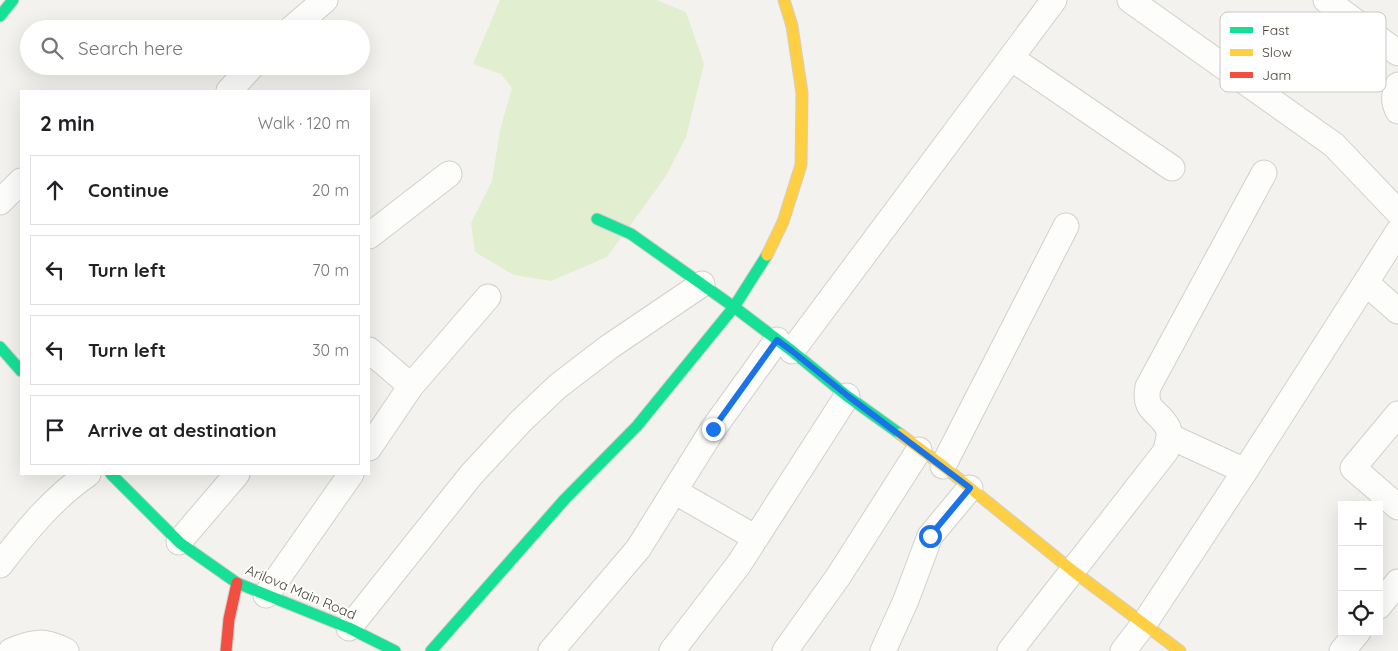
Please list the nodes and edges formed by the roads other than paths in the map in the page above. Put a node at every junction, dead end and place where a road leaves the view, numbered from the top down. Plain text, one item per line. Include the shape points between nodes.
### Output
1 (13, 0) edge
2 (325, 0) edge
3 (784, 0) edge
4 (1054, 0) edge
5 (1130, 0) edge
6 (1326, 0) edge
7 (1342, 12) edge
8 (0, 16) edge
9 (302, 20) edge
10 (1386, 44) edge
11 (1398, 53) edge
12 (1011, 58) junction
13 (1220, 64) edge
14 (244, 75) edge
15 (1398, 85) edge
16 (230, 90) edge
17 (1259, 92) edge
18 (1398, 111) edge
19 (1172, 168) dead end
20 (1264, 173) dead end
21 (449, 174) dead end
22 (20, 183) edge
23 (0, 202) edge
24 (1398, 212) edge
25 (597, 219) dead end
26 (1066, 226) dead end
27 (1398, 232) edge
28 (370, 235) edge
29 (1366, 283) junction
30 (702, 284) junction
31 (488, 297) dead end
32 (734, 307) junction
33 (1398, 311) edge
34 (785, 346) junction
35 (0, 347) edge
36 (370, 351) edge
37 (20, 370) edge
38 (410, 386) junction
39 (848, 396) junction
40 (1398, 414) edge
41 (1169, 436) junction
42 (370, 446) edge
43 (919, 450) junction
44 (942, 466) junction
45 (1245, 471) junction
46 (87, 475) edge
47 (112, 475) edge
48 (236, 475) edge
49 (350, 475) edge
50 (970, 488) junction
51 (674, 491) junction
52 (1398, 506) edge
53 (756, 538) junction
54 (179, 542) junction
55 (0, 565) edge
56 (1073, 572) junction
57 (1398, 582) edge
58 (237, 584) junction
59 (266, 595) junction
60 (1383, 601) edge
61 (1144, 624) junction
62 (349, 628) junction
63 (1355, 636) edge
64 (12, 651) edge
65 (66, 651) edge
66 (226, 651) edge
67 (395, 651) edge
68 (431, 651) edge
69 (551, 651) edge
70 (672, 651) edge
71 (785, 651) edge
72 (883, 651) edge
73 (1010, 651) edge
74 (1123, 651) edge
75 (1180, 651) edge
76 (1342, 651) edge

1 - 8 street
2 - 9 street
3 - 32 street via 792,26 802,93 801,165 783,222 762,265
4 - 12 street
5 - 13 street
6 - 7 street
10 - 11 street
12 - 19 street
12 - 34 street
14 - 16 street
15 - 18 street via 1394,94
17 - 24 street via 1334,145
20 - 41 street via 1148,387 1146,397 1150,408 1168,428
21 - 28 street
22 - 23 street
25 - 30 street via 631,234
26 - 44 street
27 - 29 street
29 - 33 street
29 - 45 street
30 - 32 street
30 - 62 street via 565,381 520,422 471,475
31 - 38 street
32 - 34 street
32 - 68 street via 637,426 565,499
34 - 39 street
34 - 51 street via 713,429
35 - 37 street
36 - 38 street
38 - 42 street
39 - 43 street
39 - 53 street
40 - 52 street via 1353,468
41 - 45 street
41 - 56 street via 1166,451
43 - 44 street
43 - 71 street via 838,577
44 - 50 street
45 - 61 street
46 - 55 street via 49,507
47 - 54 street, Arilova Main Road
48 - 54 street
49 - 59 street
50 - 56 street
50 - 72 street via 930,536
51 - 53 street
51 - 69 street via 638,550
53 - 70 street
54 - 58 street, Arilova Main Road
56 - 61 street
56 - 73 street
57 - 60 street
58 - 59 street, Arilova Main Road
58 - 66 street
59 - 62 street, Arilova Main Road
61 - 74 street
61 - 75 street
62 - 67 street, Arilova Main Road
63 - 76 street
64 - 65 street via 45,642

